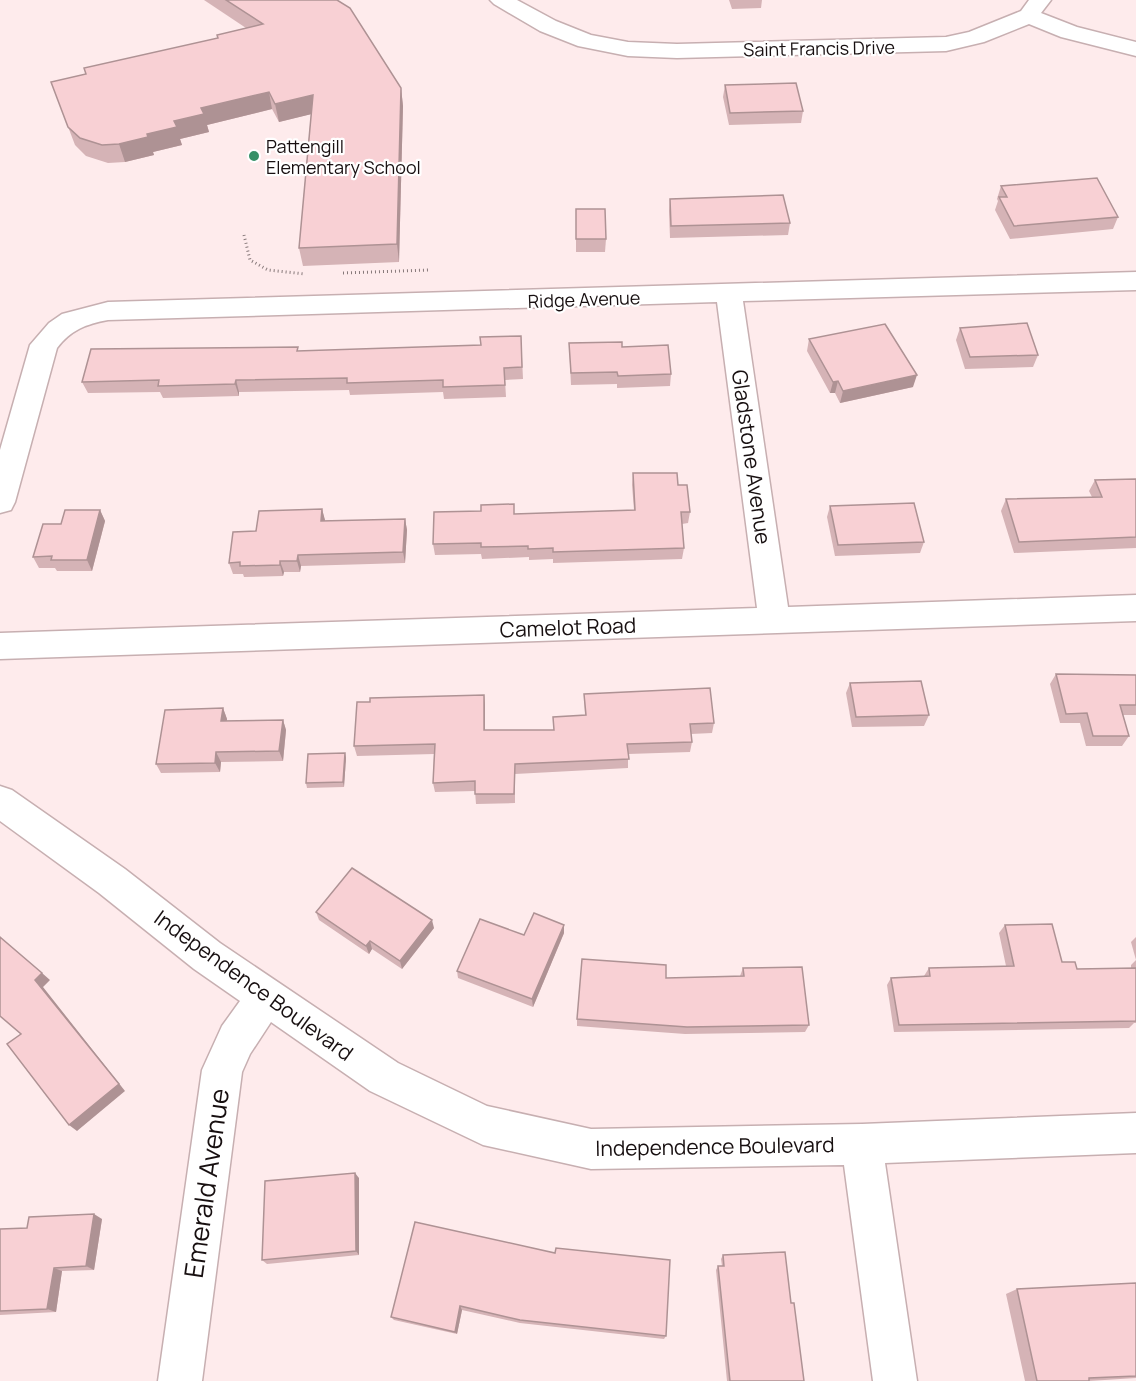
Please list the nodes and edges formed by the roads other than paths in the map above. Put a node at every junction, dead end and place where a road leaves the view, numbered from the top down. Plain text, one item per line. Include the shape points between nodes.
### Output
1 (501, 0) edge
2 (1035, 8) edge
3 (1136, 49) edge
4 (1136, 281) edge
5 (729, 294) junction
6 (0, 502) edge
7 (1136, 608) edge
8 (774, 620) junction
9 (0, 646) edge
10 (0, 801) edge
11 (266, 996) junction
12 (1136, 1133) edge
13 (862, 1144) junction
14 (180, 1381) edge
15 (895, 1381) edge

1 - 2 street, Saint Francis Drive via 586,41 628,49 677,51 946,44 976,37
2 - 3 street via 1069,32
4 - 5 street, Ridge Avenue
5 - 6 street, Ridge Avenue via 108,310 76,316 58,328 44,345
5 - 8 street, Gladstone Avenue
7 - 8 street, Camelot Road
8 - 9 street, Camelot Road
10 - 11 street, Independence Boulevard
11 - 13 street, Independence Boulevard via 384,1077 483,1125 591,1149
11 - 14 street, Emerald Avenue via 236,1040 222,1070
12 - 13 street, Independence Boulevard
13 - 15 street

